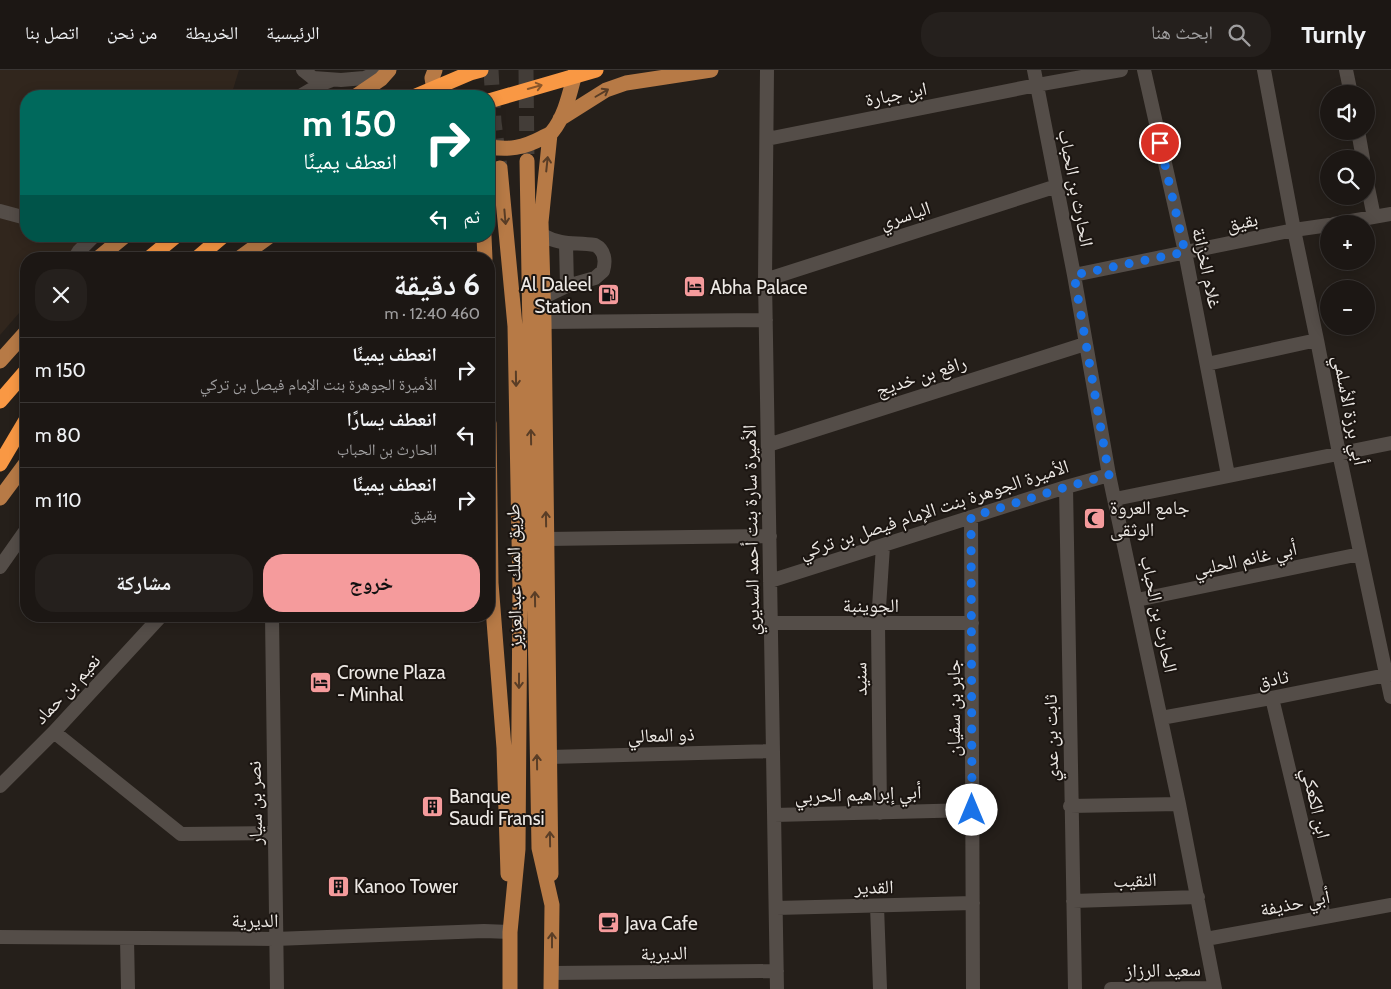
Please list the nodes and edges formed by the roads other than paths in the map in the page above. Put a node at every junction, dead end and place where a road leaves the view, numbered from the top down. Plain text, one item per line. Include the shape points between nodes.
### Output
1 (303, 70) edge
2 (388, 70) edge
3 (435, 70) edge
4 (481, 70) edge
5 (576, 70) edge
6 (596, 70) edge
7 (711, 70) edge
8 (767, 70) edge
9 (1034, 70) edge
10 (1121, 70) edge
11 (1144, 70) edge
12 (1264, 70) edge
13 (1346, 70) edge
14 (328, 79) junction
15 (1037, 85) junction
16 (1349, 85) edge
17 (301, 90) edge
18 (310, 90) edge
19 (365, 90) edge
20 (430, 90) edge
21 (434, 90) edge
22 (495, 99) edge
23 (560, 119) junction
24 (550, 134) junction
25 (767, 139) junction
26 (495, 148) edge
27 (526, 161) tunnel mouth
28 (500, 168) tunnel mouth
29 (1057, 186) junction
30 (0, 211) edge
31 (1391, 214) edge
32 (20, 216) edge
33 (1375, 217) edge
34 (1320, 226) edge
35 (1294, 230) junction
36 (542, 235) junction
37 (88, 242) edge
38 (118, 242) edge
39 (169, 242) edge
40 (216, 242) edge
41 (262, 242) edge
42 (566, 244) junction
43 (78, 252) edge
44 (106, 252) edge
45 (157, 252) edge
46 (204, 252) edge
47 (248, 252) edge
48 (1185, 252) junction
49 (1074, 275) junction
50 (765, 280) junction
51 (567, 286) junction
52 (544, 297) junction
53 (766, 320) junction
54 (544, 322) junction
55 (20, 339) edge
56 (1317, 340) junction
57 (1085, 344) junction
58 (0, 361) edge
59 (1207, 364) junction
60 (20, 378) edge
61 (0, 401) edge
62 (20, 426) edge
63 (20, 429) edge
64 (1391, 443) edge
65 (768, 445) junction
66 (0, 449) edge
67 (1339, 453) junction
68 (0, 464) edge
69 (20, 471) edge
70 (1109, 475) junction
71 (1228, 475) junction
72 (1066, 487) junction
73 (0, 498) edge
74 (1114, 499) junction
75 (971, 517) junction
76 (770, 536) junction
77 (20, 539) edge
78 (546, 539) junction
79 (883, 546) junction
80 (1360, 554) junction
81 (0, 567) edge
82 (770, 581) junction
83 (1137, 600) junction
84 (155, 622) edge
85 (272, 622) edge
86 (493, 622) edge
87 (771, 623) junction
88 (972, 623) junction
89 (878, 624) junction
90 (1389, 675) edge
91 (1391, 697) edge
92 (1272, 698) junction
93 (1161, 718) junction
94 (54, 732) junction
95 (773, 751) junction
96 (549, 758) junction
97 (0, 786) edge
98 (1179, 804) junction
99 (1070, 806) junction
100 (972, 810) junction
101 (880, 812) junction
102 (774, 815) junction
103 (274, 833) junction
104 (1198, 896) junction
105 (1073, 901) junction
106 (973, 904) junction
107 (552, 905) junction
108 (1391, 905) edge
109 (877, 906) junction
110 (776, 908) junction
111 (512, 909) junction
112 (1324, 916) junction
113 (510, 932) junction
114 (0, 937) edge
115 (127, 938) junction
116 (276, 939) junction
117 (1206, 939) junction
118 (777, 971) junction
119 (552, 973) junction
120 (1215, 988) edge
121 (128, 989) edge
122 (277, 989) edge
123 (510, 989) edge
124 (551, 989) edge
125 (777, 989) edge
126 (880, 989) edge
127 (973, 989) edge
128 (1075, 989) edge
129 (1111, 989) edge

1 - 14 street via 313,78
2 - 14 street via 364,78
2 - 19 main road
3 - 21 main road via 432,78
4 - 20 highway
5 - 23 main road
22 -> 6 highway
23 -> 7 main road via 606,90 626,83
8 - 25 street, الأميرة سارة بنت أحمد السديري
9 - 15 street, الحارث بن الحباب
10 - 15 street, ابن جبارة
11 - 48 street, غلام الخزانة
12 - 35 street, أبي برزة الأسلمي
13 - 16 street
14 - 17 street
14 - 18 street
15 - 25 street, ابن جبارة
15 - 29 street, الحارث بن الحباب
23 - 24 main road
24 - 26 main road via 528,145
36 -> 24 main road
25 - 50 street, الأميرة سارة بنت أحمد السديري
107 -> 27 main road, طريق الملك عبدالعزيز via 539,848
28 -> 111 main road, طريق الملك عبدالعزيز via 515,326 520,590 518,849
29 - 49 street, الحارث بن الحباب
29 - 50 street, الياسري
30 - 32 street
31 - 33 street
34 - 35 street, بقيق
35 - 48 street, بقيق
35 - 56 street, أبي برزة الأسلمي
36 - 42 street
36 - 52 main road
37 - 43 street
38 - 44 main road
39 - 45 highway
40 - 46 highway
41 - 47 main road
42 - 51 street
42 - 51 street via 598,246 604,258 602,271 595,278
48 - 49 street, بقيق
48 - 59 street, غلام الخزانة
49 - 57 street, الحارث بن الحباب
50 - 53 street, الأميرة سارة بنت أحمد السديري
51 - 52 street
52 - 54 main road
53 - 54 street
53 - 65 street, الأميرة سارة بنت أحمد السديري
78 -> 54 main road
55 - 58 main road
56 - 59 street
56 - 67 street, أبي برزة الأسلمي
57 - 65 street, رافع بن خديج
57 - 70 street, الحارث بن الحباب
59 - 71 street, غلام الخزانة
60 - 61 highway
62 - 66 highway
63 - 68 highway
64 - 67 street
65 - 76 street, الأميرة سارة بنت أحمد السديري
67 - 71 street
67 - 80 street, أبي برزة الأسلمي
69 - 73 main road
70 - 72 street, الأميرة الجوهرة بنت الإمام فيصل بن تركي
70 - 74 street, الحارث بن الحباب
71 - 74 street
72 - 75 street, الأميرة الجوهرة بنت الإمام فيصل بن تركي
72 - 99 street, ثابت بن عدي
74 - 83 street, الحارث بن الحباب
75 - 79 street, الأميرة الجوهرة بنت الإمام فيصل بن تركي
75 - 88 street, جابر بن سفيان
76 - 78 street, الأميرة الجوهرة بنت الإمام فيصل بن تركي
76 - 82 street, الأميرة سارة بنت أحمد السديري
77 - 81 street
78 - 96 main road
79 - 82 street, الأميرة الجوهرة بنت الإمام فيصل بن تركي
79 - 89 street, سنيد
80 - 83 street, أبي غانم الحلبي
80 - 90 street, أبي برزة الأسلمي
82 - 87 street, الأميرة سارة بنت أحمد السديري
83 - 93 street, الحارث بن الحباب
84 - 94 street, نعيم بن حماد
85 - 103 street, نصر بن سيار
86 - 111 main road
87 - 89 street, الجوينبة
87 - 95 street, الأميرة سارة بنت أحمد السديري
88 - 89 street, الجوينبة
88 - 100 street, جابر بن سفيان
89 - 101 street, سنيد
90 - 91 street, أبي برزة الأسلمي
90 - 92 street, ثادق
92 - 93 street, ثادق
92 - 112 street, ابن الكعكي
93 - 98 street, الحارث بن الحباب
94 - 97 street, نعيم بن حماد
94 - 103 street via 181,834
95 - 96 street, ذو المعالي
95 - 102 street, الأميرة سارة بنت أحمد السديري
107 -> 96 main road
98 - 99 street
98 - 104 street, الحارث بن الحباب
99 - 105 street, ثابت بن عدي
100 - 101 street, أبي إبراهيم الحربي
100 - 106 street, جابر بن سفيان
101 - 102 street, أبي إبراهيم الحربي
102 - 110 street, الأميرة سارة بنت أحمد السديري
103 - 116 street, نصر بن سيار
104 - 105 street, النقيب
104 - 117 street, الحارث بن الحباب
105 - 128 street, ثابت بن عدي
106 - 109 street, القدير
106 - 127 street, جابر بن سفيان
119 -> 107 main road, طريق الملك عبدالعزيز
108 - 112 street, أبي حذيفة
109 - 110 street, القدير
109 - 126 street
110 - 118 street, الأميرة سارة بنت أحمد السديري
111 - 113 main road, طريق الملك عبدالعزيز
112 - 117 street, أبي حذيفة
113 - 116 street, الديرية
113 - 123 main road, طريق الملك عبدالعزيز
114 - 115 street, الديرية
115 - 116 street, الديرية
115 - 121 street
116 - 122 street, نصر بن سيار
117 - 120 street, الحارث بن الحباب
118 - 119 street, الديرية
118 - 125 street, الأميرة سارة بنت أحمد السديري
119 - 124 main road, طريق الملك عبدالعزيز
120 - 129 street, سعيد الرزاز

